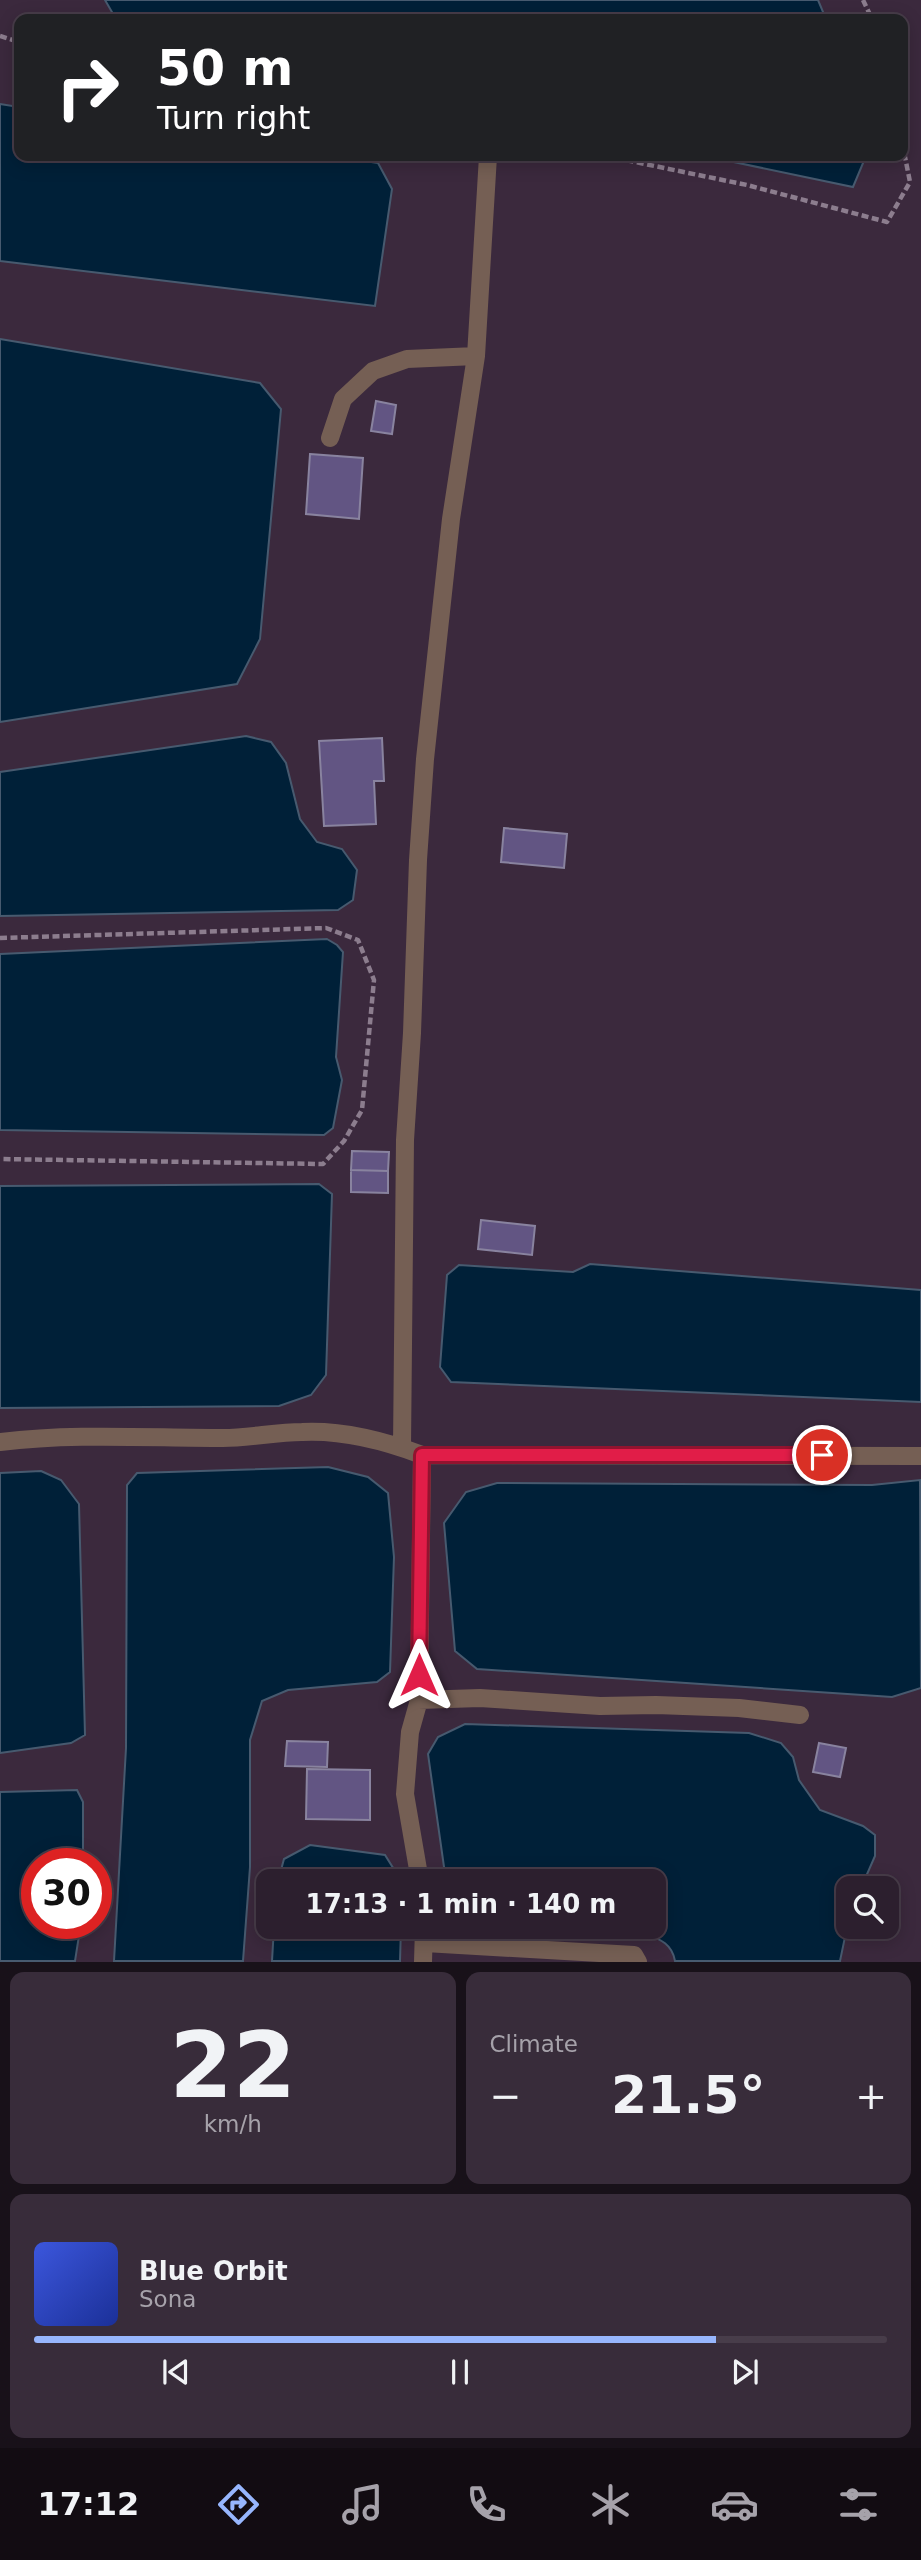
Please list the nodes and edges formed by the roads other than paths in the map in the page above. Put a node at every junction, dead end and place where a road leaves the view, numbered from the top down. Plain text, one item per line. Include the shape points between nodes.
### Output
1 (488, 161) edge
2 (475, 356) junction
3 (330, 438) dead end
4 (0, 1442) edge
5 (402, 1447) junction
6 (422, 1455) junction
7 (921, 1456) edge
8 (419, 1700) junction
9 (800, 1715) dead end
10 (418, 1869) edge
11 (424, 1939) edge
12 (466, 1939) edge
13 (423, 1962) edge
14 (638, 1962) edge

1 - 2 street
2 - 3 street via 407,359 373,371 343,399
2 - 5 street via 451,519 418,860 405,1140
4 - 5 street via 51,1436 227,1438 304,1431
5 - 6 street
6 - 7 street
6 - 8 street
8 - 9 street via 656,1704
8 - 10 street via 410,1732 405,1794
11 - 13 street
12 - 14 street via 634,1955

